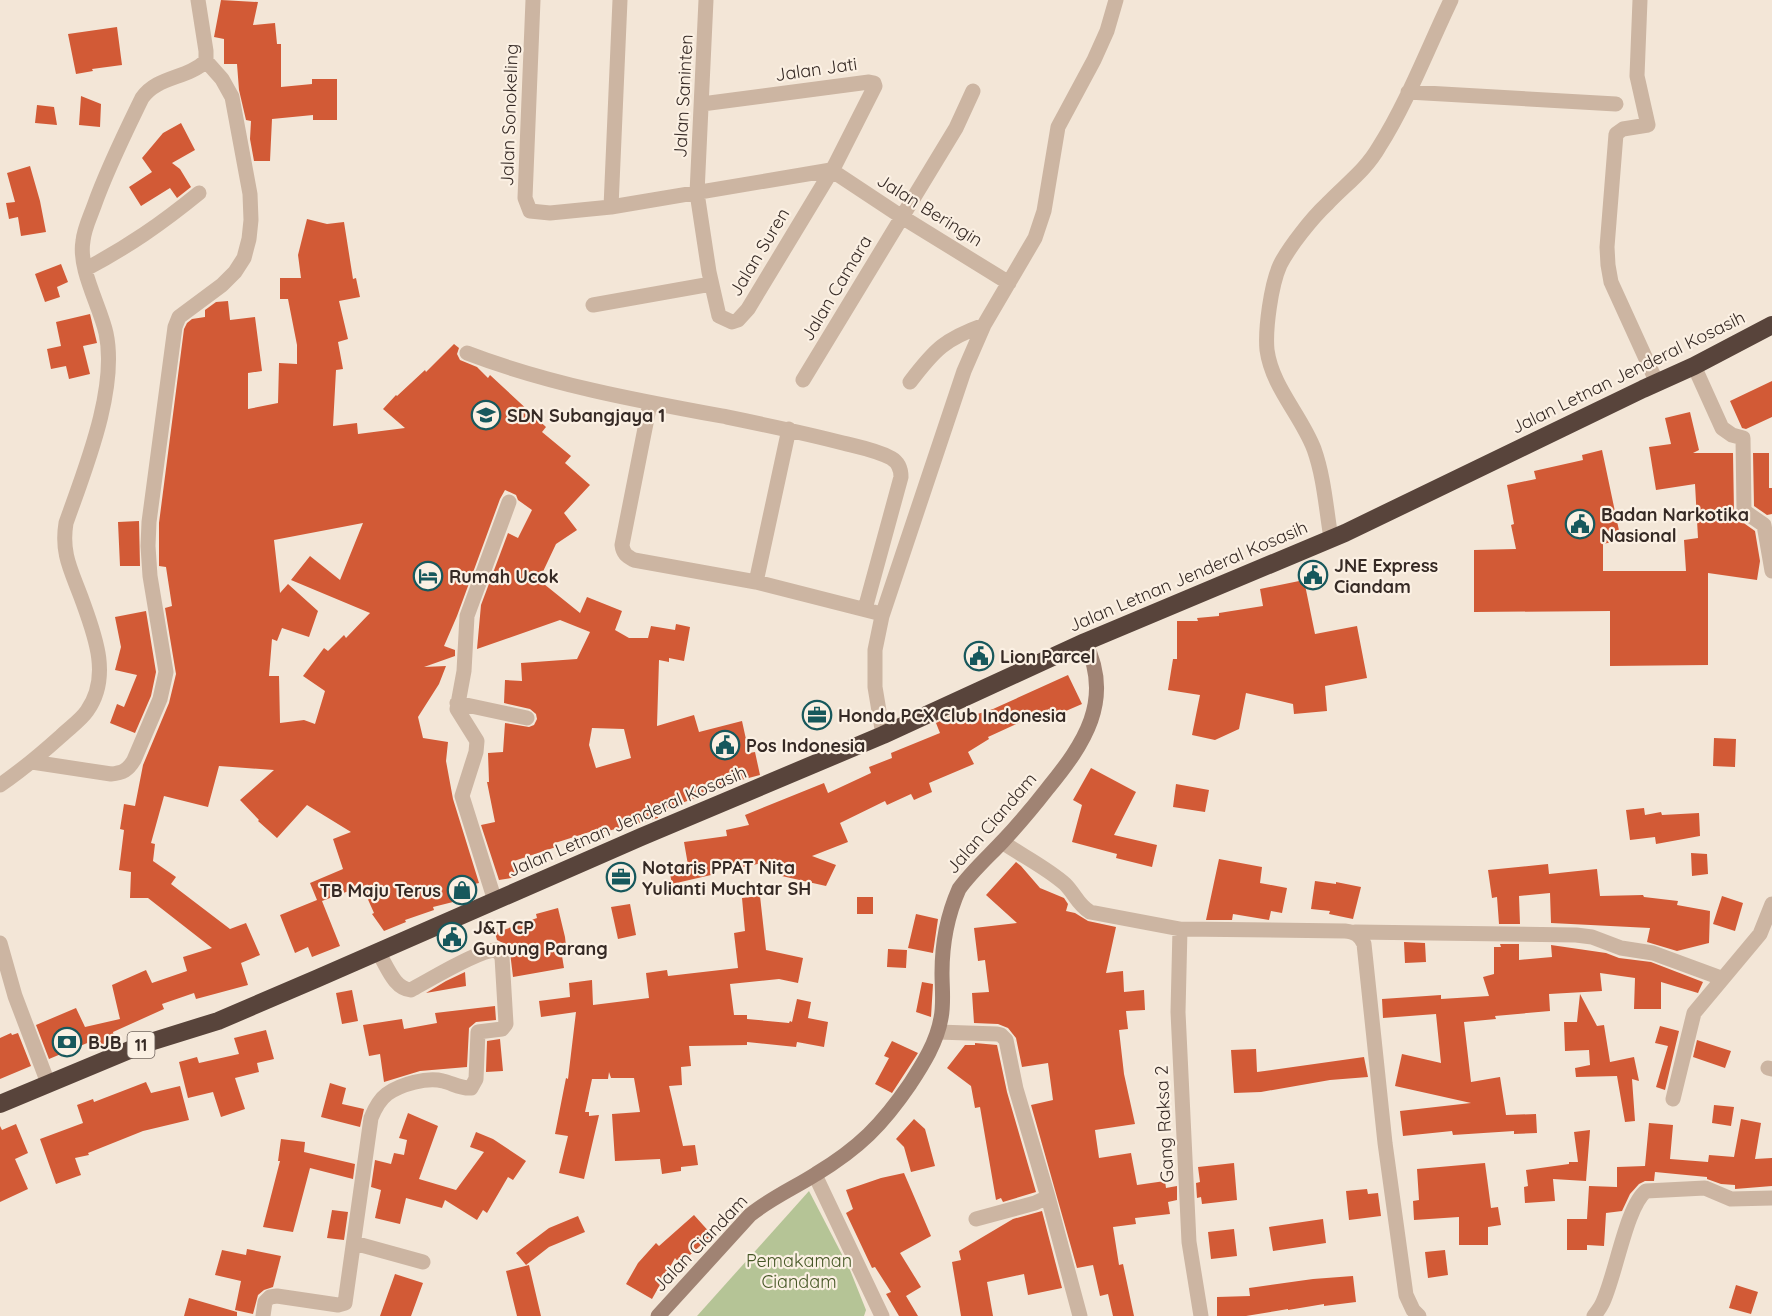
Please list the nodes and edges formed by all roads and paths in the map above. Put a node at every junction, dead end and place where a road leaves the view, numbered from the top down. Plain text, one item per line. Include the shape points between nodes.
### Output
1 (198, 0) edge
2 (532, 0) edge
3 (620, 0) edge
4 (706, 0) edge
5 (1116, 0) edge
6 (1451, 0) edge
7 (1640, 0) edge
8 (206, 61) junction
9 (973, 91) dead end
10 (1408, 92) junction
11 (702, 104) junction
12 (1616, 104) dead end
13 (831, 170) junction
14 (199, 193) dead end
15 (698, 193) junction
16 (611, 207) junction
17 (902, 217) junction
18 (86, 269) junction
19 (1009, 283) junction
20 (711, 284) junction
21 (592, 305) dead end
22 (984, 325) junction
23 (1772, 325) edge
24 (467, 353) dead end
25 (1694, 366) junction
26 (803, 380) dead end
27 (910, 382) dead end
28 (1657, 383) junction
29 (650, 403) junction
30 (789, 429) junction
31 (509, 502) dead end
32 (1332, 538) junction
33 (1772, 571) edge
34 (756, 582) junction
35 (865, 609) junction
36 (882, 616) junction
37 (1085, 642) junction
38 (457, 703) junction
39 (526, 718) dead end
40 (884, 735) junction
41 (32, 762) junction
42 (0, 785) edge
43 (1002, 842) junction
44 (495, 901) junction
45 (1772, 904) edge
46 (1180, 929) junction
47 (1355, 932) junction
48 (0, 943) edge
49 (378, 952) junction
50 (1721, 978) junction
51 (938, 1032) junction
52 (48, 1083) junction
53 (1673, 1099) dead end
54 (0, 1104) edge
55 (815, 1175) junction
56 (1048, 1197) junction
57 (1772, 1198) edge
58 (976, 1219) dead end
59 (354, 1243) junction
60 (423, 1262) dead end
61 (263, 1316) edge
62 (658, 1316) edge
63 (882, 1316) edge
64 (1080, 1316) edge
65 (1201, 1316) edge
66 (1419, 1316) edge
67 (1594, 1316) edge

1 - 8 street
2 - 16 street, Jalan Sonokeling via 525,198 530,210 550,213
3 - 16 street
4 - 11 street, Jalan Saninten
5 - 19 street via 1094,60 1058,127 1040,224
6 - 10 street
7 - 28 street via 1637,76 1648,124 1616,134 1607,247 1611,282
8 - 18 street via 199,68 155,84 142,98 103,181 85,232 82,253
8 - 41 street via 232,97 251,219 244,258 235,272 179,317 174,327 148,546 165,664 164,686 134,760 122,773
9 - 17 street, Jalan Camara via 956,128
10 - 12 street
10 - 32 street via 1372,159 1313,220 1280,265 1271,298 1267,349 1270,363 1313,447
11 - 13 street, Jalan Jati via 874,83 874,90
11 - 15 street, Jalan Saninten
13 - 15 street
13 - 17 street, Jalan Beringin
13 - 20 street, Jalan Suren via 738,320 732,322 719,316
14 - 18 street via 128,247
15 - 16 street
15 - 20 street, Jalan Suren
17 - 19 street, Jalan Beringin
17 - 26 street, Jalan Camara
18 - 41 street via 106,334 109,372 103,406 66,523 64,551 98,649 100,667 93,702 86,714
19 - 22 street
20 - 21 street
22 - 27 street via 942,344
22 - 36 street via 964,371
23 - 25 highway, Jalan Letnan Jenderal Kosasih
24 - 29 street via 502,367
25 - 28 highway, Jalan Letnan Jenderal Kosasih
25 - 33 street via 1722,428 1743,438 1744,511 1764,525
28 - 32 highway, Jalan Letnan Jenderal Kosasih
29 - 30 street
29 - 34 street via 622,551 634,560
30 - 34 street
30 - 35 street via 874,451 892,459 901,470
31 - 38 street via 467,616 464,671
32 - 37 highway, Jalan Letnan Jenderal Kosasih
34 - 35 street
35 - 36 street
36 - 40 street via 875,650 875,687
37 - 40 highway, Jalan Letnan Jenderal Kosasih
37 - 43 street, Jalan Ciandam via 1097,687 1091,725 1070,761
38 - 39 street
38 - 44 street via 458,714 477,741 462,802
40 - 44 highway, Jalan Letnan Jenderal Kosasih
41 - 42 street
43 - 46 street via 1059,879 1082,908 1090,912
43 - 51 street, Jalan Ciandam via 966,879 952,904 944,936 942,1017
44 - 49 highway, Jalan Letnan Jenderal Kosasih
45 - 50 street via 1760,934
46 - 47 street
46 - 65 street, Gang Raksa 2 via 1178,1012 1189,1242
47 - 50 street via 1576,934 1653,953
47 - 66 street via 1364,944 1406,1295
48 - 52 street
49 - 52 highway, Jalan Letnan Jenderal Kosasih / 11 via 218,1021 144,1044
49 - 59 street via 398,986 411,990 476,956 497,950 502,957 507,1024 502,1029 478,1032 476,1078 471,1088 428,1080 388,1093 375,1107
50 - 53 street via 1694,1013
51 - 55 street, Jalan Ciandam via 892,1111 857,1146
51 - 56 street via 997,1034 1006,1040 1016,1089
52 - 54 highway, 11
55 - 62 street, Jalan Ciandam via 750,1215
55 - 63 street
56 - 58 street
56 - 64 street
57 - 67 street via 1731,1199 1705,1188 1642,1193 1602,1306
59 - 60 street
59 - 61 street via 344,1304 270,1297

